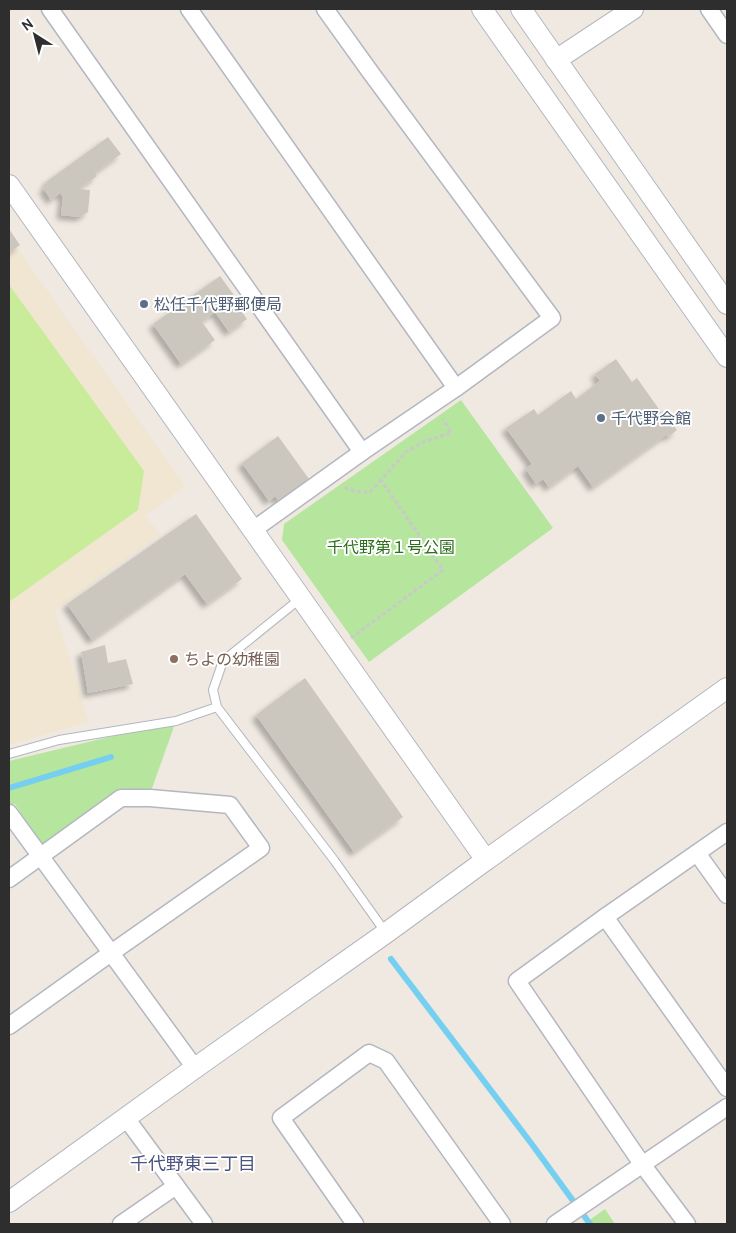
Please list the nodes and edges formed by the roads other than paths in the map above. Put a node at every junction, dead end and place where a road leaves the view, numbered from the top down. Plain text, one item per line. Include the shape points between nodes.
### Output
1 (50, 9) edge
2 (189, 9) edge
3 (325, 9) edge
4 (482, 9) edge
5 (521, 9) edge
6 (633, 9) edge
7 (709, 9) edge
8 (727, 35) edge
9 (556, 60) junction
10 (9, 185) edge
11 (727, 304) edge
12 (727, 357) edge
13 (456, 388) junction
14 (362, 452) junction
15 (253, 530) junction
16 (301, 598) junction
17 (727, 688) edge
18 (217, 706) junction
19 (9, 754) edge
20 (9, 813) edge
21 (727, 832) edge
22 (697, 853) junction
23 (40, 857) junction
24 (486, 860) junction
25 (9, 879) edge
26 (727, 895) edge
27 (605, 917) junction
28 (386, 933) junction
29 (111, 953) junction
30 (9, 1026) edge
31 (195, 1068) junction
32 (727, 1088) edge
33 (727, 1107) edge
34 (126, 1118) junction
35 (642, 1164) junction
36 (176, 1186) junction
37 (9, 1202) edge
38 (560, 1221) edge
39 (121, 1224) edge
40 (204, 1224) edge
41 (355, 1224) edge
42 (502, 1224) edge
43 (687, 1224) edge

1 - 14 street
2 - 13 street
3 - 13 street via 552,318
4 - 12 street
5 - 9 street
6 - 9 street
7 - 8 street
9 - 11 street
10 - 15 street
13 - 14 street
14 - 15 street
15 - 16 street
16 - 18 lane via 223,661 213,690
16 - 24 street
17 - 24 street
18 - 19 lane via 176,720 59,740
18 - 28 lane
20 - 23 street
21 - 22 street
22 - 26 street
22 - 27 street
23 - 25 street
23 - 29 street
23 - 29 street via 121,798 230,805 261,848
24 - 28 street
27 - 32 street
27 - 35 street via 517,981
28 - 31 street
29 - 30 street
29 - 31 street
31 - 34 street
33 - 35 street
34 - 36 street
34 - 37 street
35 - 38 street
35 - 43 street
36 - 39 street
36 - 40 street
41 - 42 street via 281,1118 369,1053 386,1061

